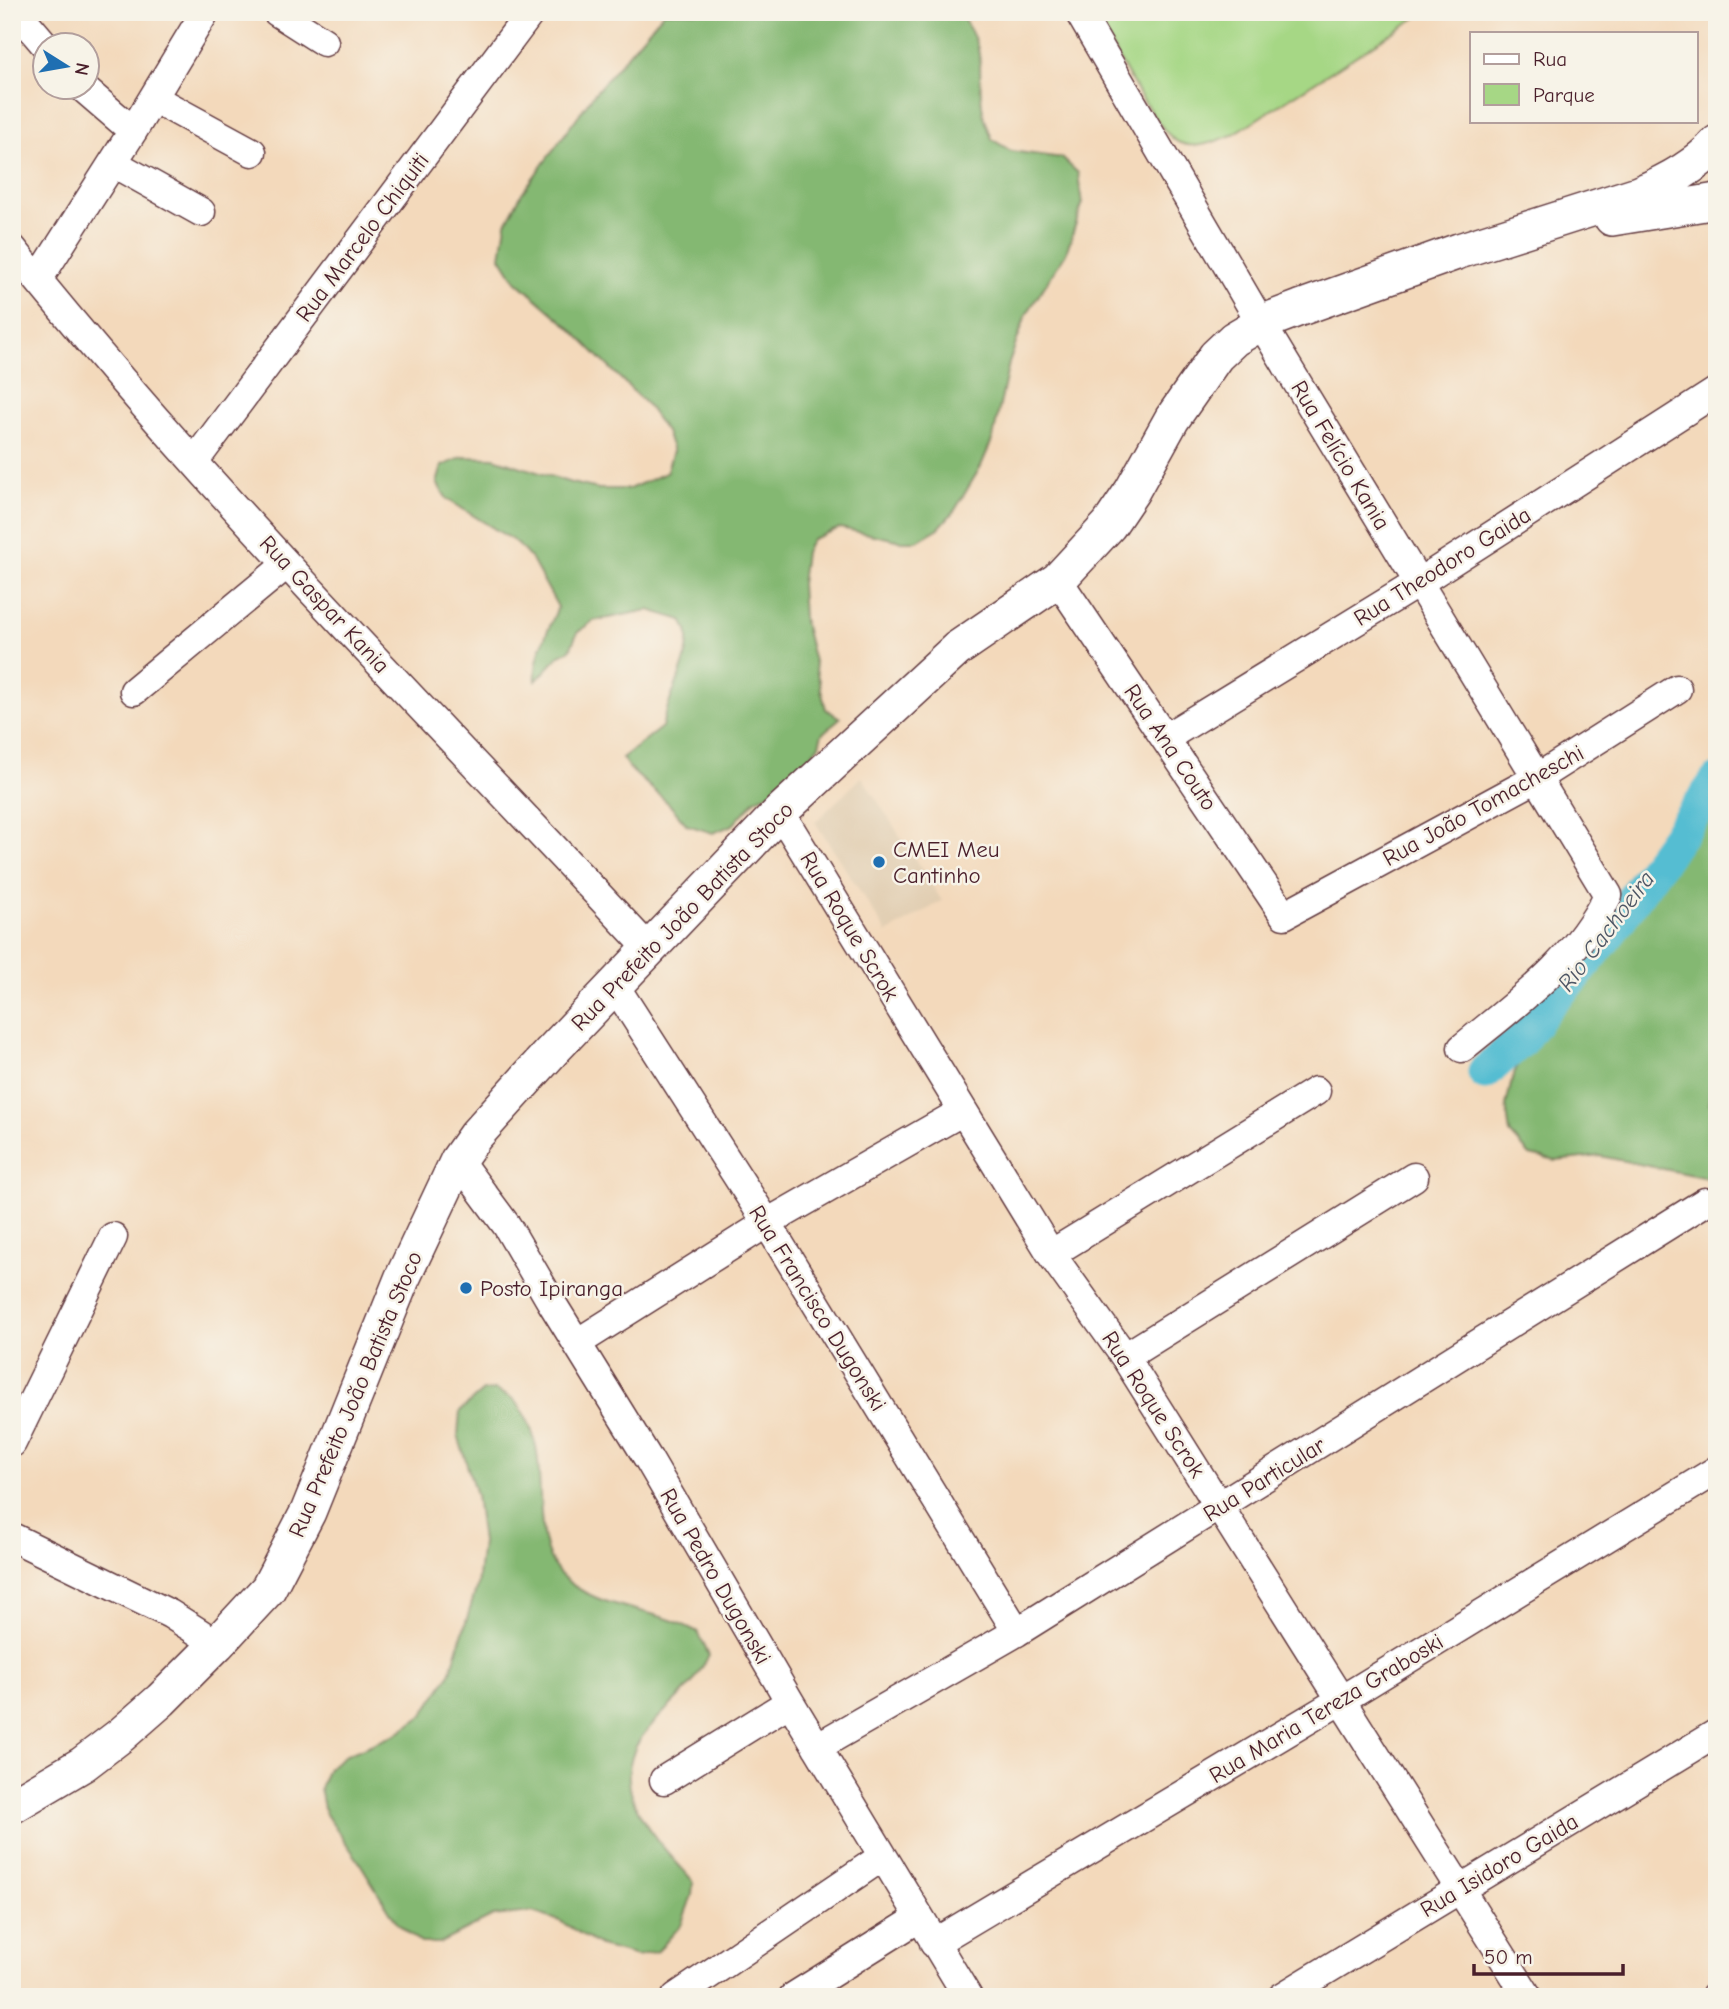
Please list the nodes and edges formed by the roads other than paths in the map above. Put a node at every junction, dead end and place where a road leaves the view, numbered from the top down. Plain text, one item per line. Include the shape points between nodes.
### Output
1 (17, 12) edge
2 (205, 12) edge
3 (277, 12) edge
4 (531, 12) edge
5 (1079, 12) edge
6 (34, 32) edge
7 (324, 42) dead end
8 (153, 98) junction
9 (99, 102) edge
10 (133, 131) junction
11 (1717, 143) edge
12 (252, 152) dead end
13 (113, 163) junction
14 (1717, 201) edge
15 (201, 212) dead end
16 (1546, 223) junction
17 (12, 248) edge
18 (37, 280) junction
19 (1261, 323) junction
20 (1717, 391) edge
21 (194, 462) junction
22 (286, 565) junction
23 (1058, 580) junction
24 (1418, 583) junction
25 (1677, 689) dead end
26 (134, 691) dead end
27 (1165, 738) junction
28 (1537, 778) junction
29 (780, 812) junction
30 (1284, 915) joint
31 (649, 949) junction
32 (615, 986) junction
33 (1462, 1048) dead end
34 (1316, 1091) dead end
35 (963, 1111) junction
36 (458, 1160) junction
37 (1414, 1177) dead end
38 (1705, 1202) dead end
39 (766, 1223) junction
40 (113, 1237) dead end
41 (1051, 1254) junction
42 (577, 1343) junction
43 (1125, 1357) junction
44 (12, 1443) edge
45 (1717, 1470) edge
46 (1220, 1506) junction
47 (12, 1537) edge
48 (1017, 1632) junction
49 (217, 1644) junction
50 (1341, 1700) junction
51 (790, 1702) junction
52 (1717, 1733) edge
53 (817, 1747) junction
54 (664, 1780) dead end
55 (12, 1806) edge
56 (882, 1857) junction
57 (1459, 1889) junction
58 (919, 1918) junction
59 (934, 1943) junction
60 (676, 1997) edge
61 (793, 1997) edge
62 (968, 1997) edge
63 (1282, 1997) edge
64 (1528, 1997) edge

1 - 6 street
2 - 8 street
3 - 7 street
4 - 21 street, Rua Marcelo Chiquiti
5 - 19 street, Rua Felício Kania
8 - 10 street
8 - 12 street
9 - 10 street
10 - 13 street
11 - 16 main road, Rua Prefeito João Batista Stoco via 1663,184
13 - 15 street
13 - 18 street
14 - 16 main road, Rua Prefeito João Batista Stoco via 1629,217
16 - 19 main road, Rua Prefeito João Batista Stoco
17 - 18 street, Rua Gaspar Kania
18 - 21 street, Rua Gaspar Kania
19 - 23 main road, Rua Prefeito João Batista Stoco via 1216,356 1172,419 1132,491
19 - 24 street, Rua Felício Kania
20 - 24 street, Rua Theodoro Gaida
21 - 22 street, Rua Gaspar Kania
22 - 26 street
22 - 31 street, Rua Gaspar Kania
23 - 27 street, Rua Ana Couto
23 - 29 main road, Rua Prefeito João Batista Stoco via 957,649
24 - 27 street, Rua Theodoro Gaida
24 - 28 street, Rua Felício Kania
25 - 28 street, Rua João Tomacheschi
27 - 30 street, Rua Ana Couto
28 - 30 street, Rua João Tomacheschi
28 - 33 street, Rua Felício Kania via 1608,895 1597,918 1552,974
29 - 31 main road, Rua Prefeito João Batista Stoco
29 - 35 street, Rua Roque Scrok
31 - 32 main road, Rua Prefeito João Batista Stoco
32 - 36 main road, Rua Prefeito João Batista Stoco
32 - 39 street, Rua Francisco Dugonski
34 - 41 street
35 - 39 street
35 - 41 street, Rua Roque Scrok
36 - 42 street, Rua Pedro Dugonski via 507,1226
36 - 49 main road, Rua Prefeito João Batista Stoco via 402,1279 308,1512 268,1589
37 - 43 street
38 - 46 street, Rua Particular
39 - 42 street
39 - 48 street, Rua Francisco Dugonski
40 - 44 street
41 - 43 street, Rua Roque Scrok
42 - 51 street, Rua Pedro Dugonski
43 - 46 street, Rua Roque Scrok
45 - 50 street, Rua Maria Tereza Graboski
46 - 48 street, Rua Particular
46 - 50 street, Rua Roque Scrok
47 - 49 street via 170,1614
48 - 53 street, Rua Particular
49 - 55 main road, Rua Prefeito João Batista Stoco via 121,1735 83,1764
50 - 57 street, Rua Roque Scrok
50 - 59 street, Rua Maria Tereza Graboski
51 - 53 street, Rua Pedro Dugonski
51 - 54 street
52 - 57 street, Rua Isidoro Gaida
53 - 56 street, Rua Pedro Dugonski
56 - 58 street, Rua Pedro Dugonski
56 - 60 street
57 - 63 street, Rua Isidoro Gaida
57 - 64 street, Rua Roque Scrok
58 - 59 street, Rua Pedro Dugonski
58 - 61 street
59 - 62 street, Rua Pedro Dugonski

